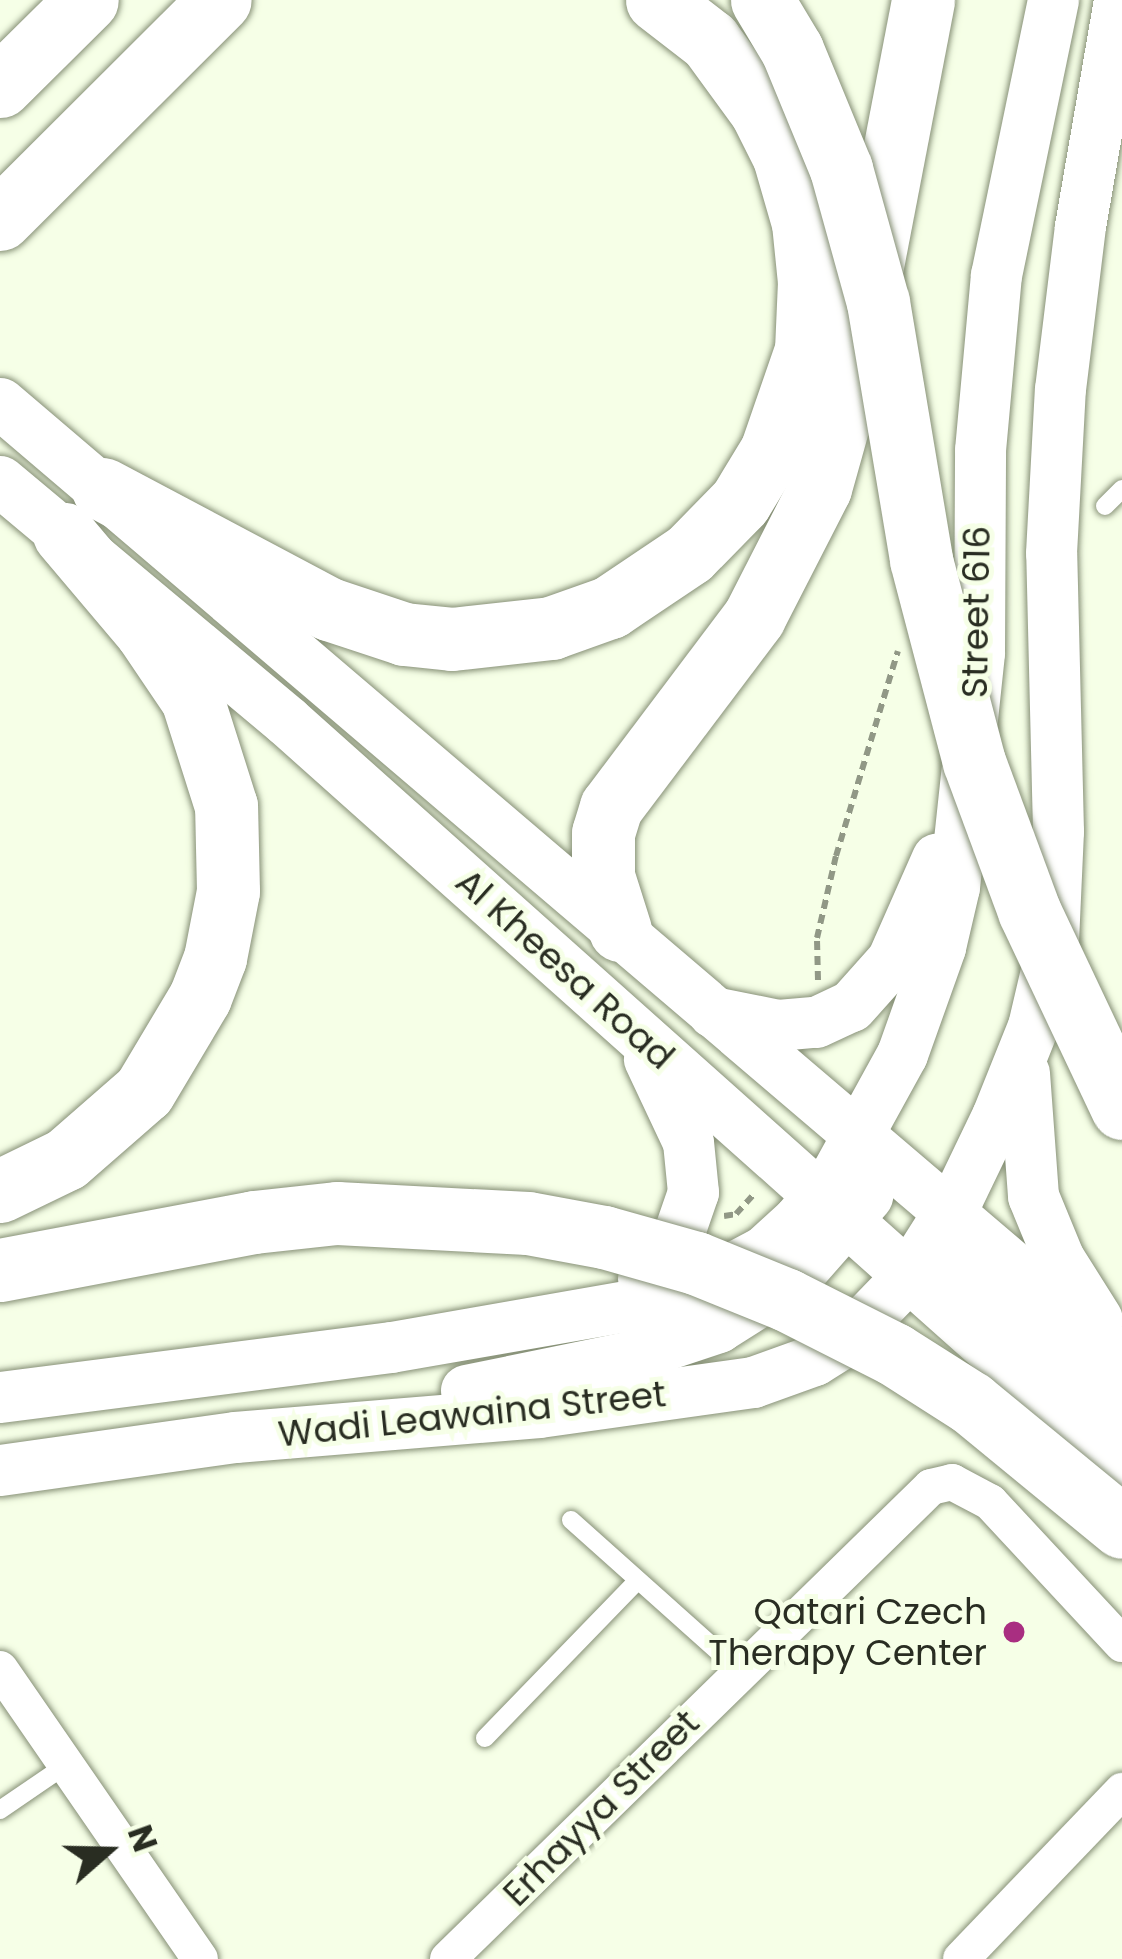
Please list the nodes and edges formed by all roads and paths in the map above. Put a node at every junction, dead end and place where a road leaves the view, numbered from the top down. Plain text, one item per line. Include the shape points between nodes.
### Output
1 (87, 0) edge
2 (220, 0) edge
3 (268, 0) edge
4 (657, 0) edge
5 (762, 0) edge
6 (922, 0) edge
7 (1053, 0) edge
8 (1119, 0) edge
9 (0, 86) edge
10 (104, 116) junction
11 (0, 219) edge
12 (19, 418) edge
13 (980, 450) junction
14 (0, 481) edge
15 (1122, 489) edge
16 (1105, 506) dead end
17 (83, 512) junction
18 (966, 791) junction
19 (442, 858) junction
20 (620, 930) junction
21 (713, 1012) junction
22 (627, 1023) junction
23 (1024, 1049) junction
24 (1122, 1108) edge
25 (853, 1190) junction
26 (0, 1192) edge
27 (688, 1210) junction
28 (927, 1247) junction
29 (0, 1270) edge
30 (584, 1316) junction
31 (860, 1330) junction
32 (975, 1340) junction
33 (1122, 1357) edge
34 (0, 1397) edge
35 (1122, 1416) edge
36 (235, 1437) junction
37 (1122, 1466) edge
38 (0, 1470) edge
39 (571, 1520) dead end
40 (1122, 1527) edge
41 (637, 1582) junction
42 (1122, 1644) edge
43 (0, 1669) edge
44 (740, 1671) junction
45 (485, 1738) dead end
46 (66, 1765) junction
47 (1122, 1791) edge
48 (0, 1810) edge
49 (200, 1959) edge
50 (448, 1959) edge
51 (961, 1959) edge

1 - 9 highway
2 - 10 highway
3 - 10 highway
4 - 17 highway via 710,41 761,111 803,224 809,282 806,350 771,451 740,502 689,554 610,607 551,628 452,639 404,634 329,609
5 - 24 highway, bridge via 792,50 841,169 878,302 921,560 974,761 1029,911
6 - 20 highway via 850,385 820,488 754,617 611,807 602,876
7 - 13 main road, Street 616 via 996,275
8 - 23 main road, Street 616 via 1060,389 1051,553 1055,918
10 - 11 highway
12 - 17 main road, Al Kheesa Road
13 - 18 main road, Street 616 via 980,652
13 - 25 main road via 1003,654 990,860 970,960
14 - 17 main road, Al Kheesa Road
15 - 16 lane
17 - 19 main road, Al Kheesa Road
17 - 20 main road, Al Kheesa Road
17 - 26 highway via 192,699 226,806 228,891 200,997 154,1078 66,1159
18 - 21 main road via 892,960 862,998 803,1024
18 - 25 main road, Street 616 via 940,947
19 - 22 main road, Al Kheesa Road
19 - 25 main road via 547,920
20 - 21 main road, Al Kheesa Road
21 - 25 main road, Al Kheesa Road
22 - 25 main road, Al Kheesa Road
22 - 27 main road via 688,1142
23 - 28 main road, Wadi Leawaina Street
23 - 33 main road via 1034,1196 1067,1273
25 - 27 path via 708,1220
25 - 28 main road
25 - 30 main road, Wadi Leawaina Street via 728,1270
25 - 36 main road via 769,1298 688,1340
27 - 30 main road via 675,1244 652,1270
28 - 31 main road, Wadi Leawaina Street
28 - 32 main road
28 - 33 main road
28 - 35 main road
29 - 40 highway, bridge via 338,1213 508,1221 604,1237 696,1263 894,1354 987,1415
30 - 34 main road, Wadi Leawaina Street
31 - 32 main road via 909,1322
31 - 36 main road, Wadi Leawaina Street via 814,1360 736,1385 539,1412
32 - 37 main road
36 - 38 main road, Wadi Leawaina Street
39 - 41 lane
41 - 44 lane
41 - 45 lane
42 - 44 street, Erhayya Street via 990,1502 952,1482 911,1500
43 - 46 street
44 - 50 street, Erhayya Street
46 - 48 lane
46 - 49 street
47 - 51 street

